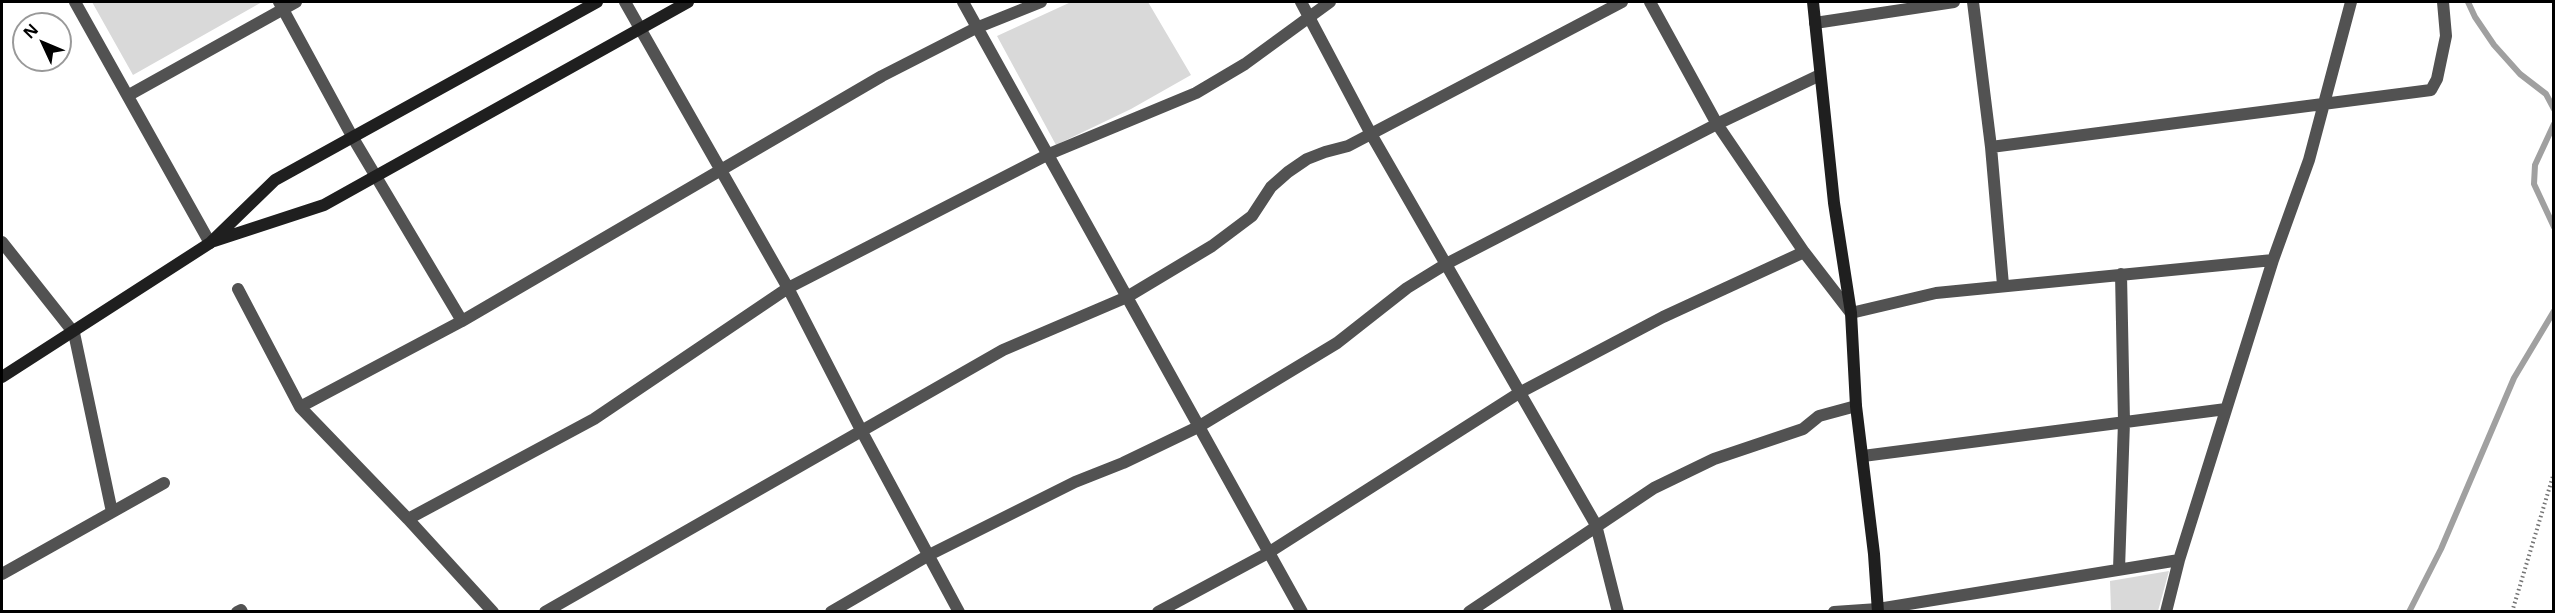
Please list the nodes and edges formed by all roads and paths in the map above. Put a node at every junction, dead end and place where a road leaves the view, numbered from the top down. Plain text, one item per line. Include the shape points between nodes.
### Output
1 (75, 2) edge
2 (296, 2) edge
3 (597, 2) edge
4 (625, 2) edge
5 (688, 2) edge
6 (963, 2) edge
7 (1041, 2) edge
8 (1301, 2) edge
9 (1330, 2) edge
10 (1622, 2) edge
11 (1650, 2) edge
12 (1813, 2) edge
13 (1954, 2) edge
14 (1973, 2) edge
15 (2351, 2) edge
16 (2443, 2) edge
17 (281, 5) edge
18 (1309, 16) junction
19 (1815, 23) junction
20 (639, 28) junction
21 (976, 28) junction
22 (1820, 75) junction
23 (129, 95) junction
24 (2323, 105) junction
25 (1717, 124) junction
26 (1371, 134) junction
27 (353, 138) junction
28 (1991, 147) junction
29 (1049, 154) junction
30 (719, 171) junction
31 (377, 176) junction
32 (2, 242) edge
33 (210, 243) junction
34 (1804, 252) junction
35 (2273, 260) junction
36 (1446, 264) junction
37 (2121, 274) junction
38 (2003, 285) junction
39 (788, 288) junction
40 (238, 289) dead end
41 (1127, 297) junction
42 (1851, 313) junction
43 (462, 321) junction
44 (74, 333) junction
45 (2, 377) edge
46 (1519, 393) junction
47 (1856, 406) junction
48 (300, 407) junction
49 (2226, 409) junction
50 (2124, 422) junction
51 (1198, 427) junction
52 (861, 430) junction
53 (1863, 456) junction
54 (2553, 476) edge
55 (164, 483) dead end
56 (112, 512) junction
57 (408, 519) junction
58 (1596, 525) junction
59 (1268, 553) junction
60 (929, 555) junction
61 (2179, 560) junction
62 (2120, 569) junction
63 (2, 574) edge
64 (1878, 610) edge
65 (237, 612) edge
66 (242, 612) edge
67 (493, 612) edge
68 (545, 612) edge
69 (831, 612) edge
70 (959, 612) edge
71 (1158, 612) edge
72 (1302, 612) edge
73 (1469, 612) edge
74 (1618, 612) edge
75 (1834, 612) edge
76 (2166, 612) edge
77 (2512, 612) edge

1 - 23 street
2 - 17 street
3 - 27 street
4 - 20 street
5 - 20 street
6 - 21 street
7 - 21 street
8 - 18 street
9 - 18 street
10 - 26 street
11 - 25 street
12 - 19 street
13 - 19 street
14 - 28 street
15 - 24 street
16 - 24 street via 2446,36 2438,79 2431,90
17 - 23 street
17 - 27 street
18 - 26 street
18 - 29 street via 1245,64 1196,93
19 - 22 street
20 - 30 street
20 - 31 street
21 - 29 street
21 - 30 street via 882,76
22 - 25 street
22 - 42 street via 1833,203
23 - 33 street
24 - 28 street
24 - 35 street via 2309,160
25 - 34 street
25 - 36 street
26 - 36 street
26 - 41 street via 1288,171 1271,187 1252,216 1212,246
27 - 31 street
27 - 33 street via 275,180
28 - 38 street
29 - 39 street
29 - 41 street
30 - 39 street
30 - 43 street
31 - 33 street via 324,205
31 - 43 street
32 - 44 street
33 - 44 street
34 - 42 street
34 - 46 street via 1663,317
35 - 37 street
35 - 49 street
36 - 46 street
36 - 51 street via 1407,288 1336,343
37 - 38 street
37 - 50 street
38 - 42 street via 1936,293
39 - 52 street
39 - 57 street via 594,419
40 - 48 street
41 - 51 street
41 - 52 street via 1003,350
42 - 47 street
43 - 48 street
44 - 45 street
44 - 56 street
46 - 58 street
46 - 59 street
47 - 53 street
47 - 58 street via 1819,416 1803,429 1714,459 1654,488
48 - 57 street
49 - 50 street
49 - 61 street
50 - 53 street
50 - 62 street
51 - 59 street
51 - 60 street via 1075,482
52 - 60 street
52 - 68 street
53 - 64 street
54 - 77 path
55 - 56 street
56 - 63 street
57 - 67 street
58 - 73 street
58 - 74 street
59 - 71 street
59 - 72 street
60 - 69 street
60 - 70 street
61 - 62 street
61 - 76 street
62 - 64 street
64 - 75 street
65 - 66 street

